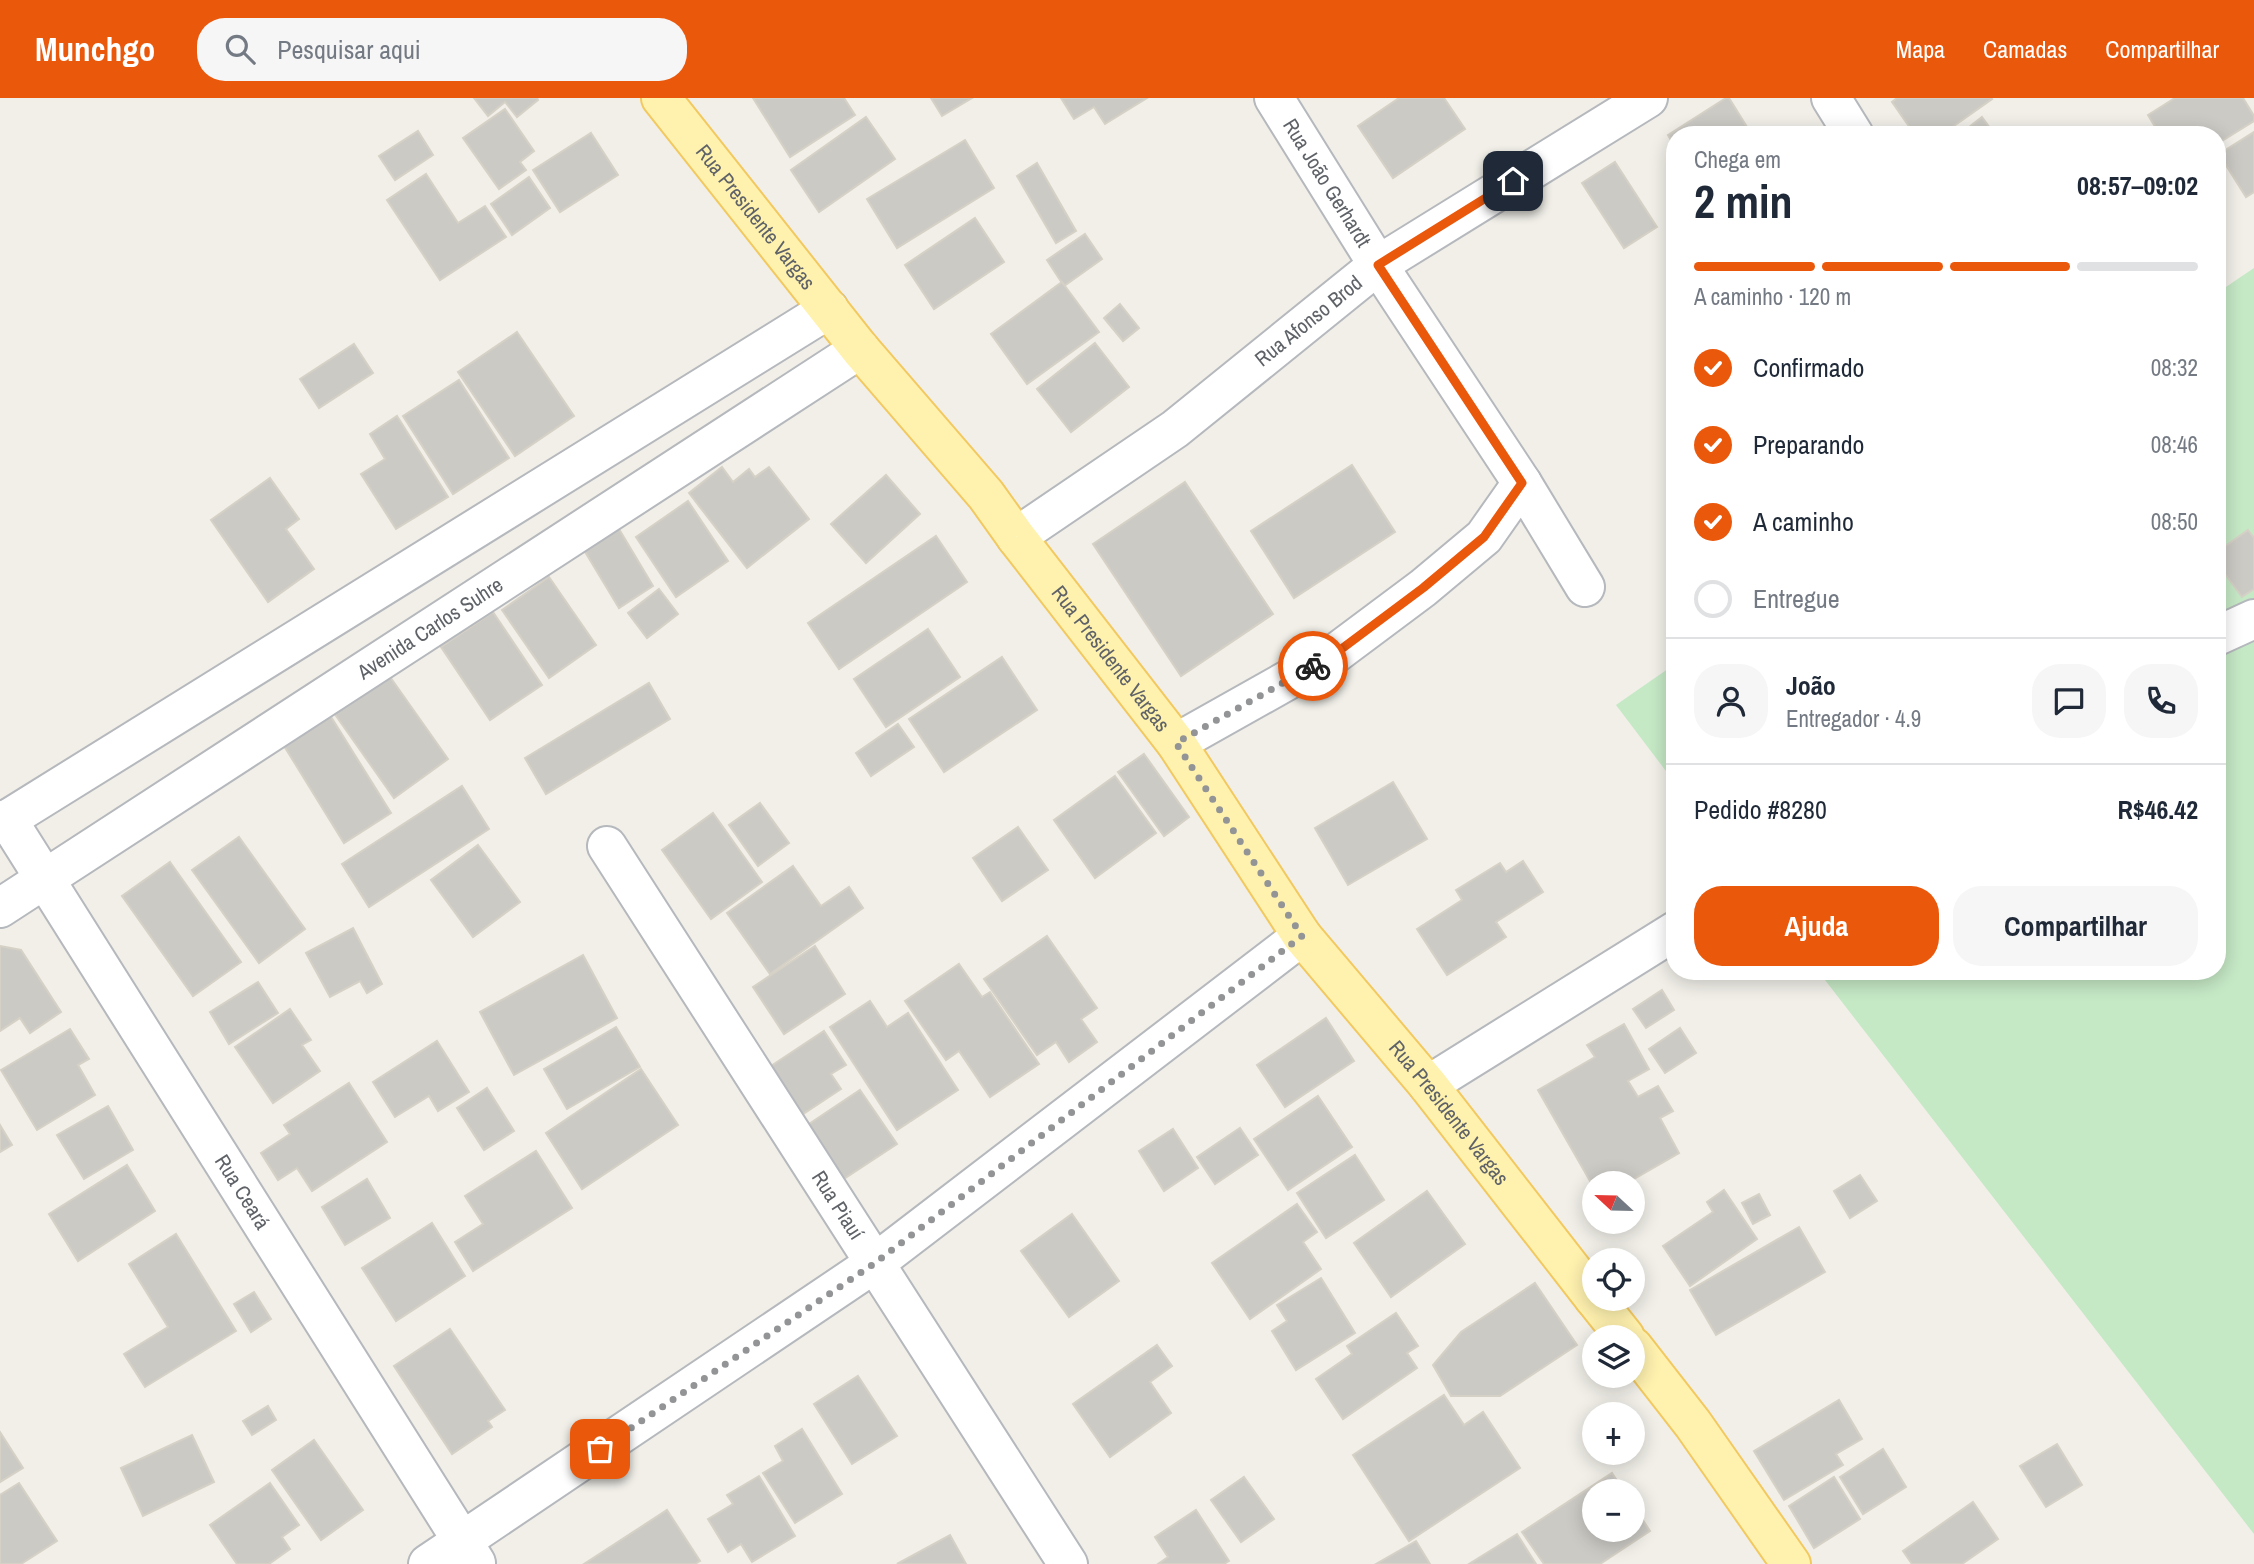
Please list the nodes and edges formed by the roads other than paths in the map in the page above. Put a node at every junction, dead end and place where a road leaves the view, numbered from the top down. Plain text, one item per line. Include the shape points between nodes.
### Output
1 (662, 98) edge
2 (1274, 98) edge
3 (1648, 98) edge
4 (1831, 98) edge
5 (1848, 126) edge
6 (1378, 265) junction
7 (829, 309) junction
8 (860, 349) junction
9 (1522, 483) junction
10 (1016, 537) junction
11 (1585, 587) dead end
12 (2254, 619) edge
13 (2226, 632) edge
14 (1176, 743) junction
15 (4, 822) edge
16 (607, 846) dead end
17 (45, 879) junction
18 (0, 908) edge
19 (1302, 936) junction
20 (1666, 937) edge
21 (1428, 1085) junction
22 (875, 1263) junction
23 (1582, 1283) edge
24 (1604, 1311) edge
25 (1615, 1325) edge
26 (1645, 1363) edge
27 (469, 1553) edge
28 (428, 1564) edge
29 (1068, 1564) edge
30 (1791, 1564) edge

1 - 7 main road, Rua Presidente Vargas
2 - 6 street, Rua João Gerhardt
3 - 6 street, Rua Afonso Brod
4 - 5 street
6 - 9 street, Rua João Gerhardt
6 - 10 street, Rua Afonso Brod via 1175,429
7 - 8 main road, Rua Presidente Vargas
7 - 15 street
8 - 10 main road, Rua Presidente Vargas via 986,495
8 - 17 street, Avenida Carlos Suhre
9 - 11 street, Rua João Gerhardt
9 - 14 street via 1484,537 1423,588 1336,653
10 - 14 main road, Rua Presidente Vargas
12 - 13 street
14 - 19 main road, Rua Presidente Vargas
15 - 17 street, Rua Ceará
16 - 22 street, Rua Piauí
17 - 18 street, Avenida Carlos Suhre
17 - 27 street, Rua Ceará
19 - 21 main road, Rua Presidente Vargas
19 - 22 street
20 - 21 street
21 - 23 main road, Rua Presidente Vargas
22 - 27 street
22 - 29 street, Rua Piauí
24 - 25 main road, Rua Presidente Vargas
26 - 30 main road
27 - 28 street

